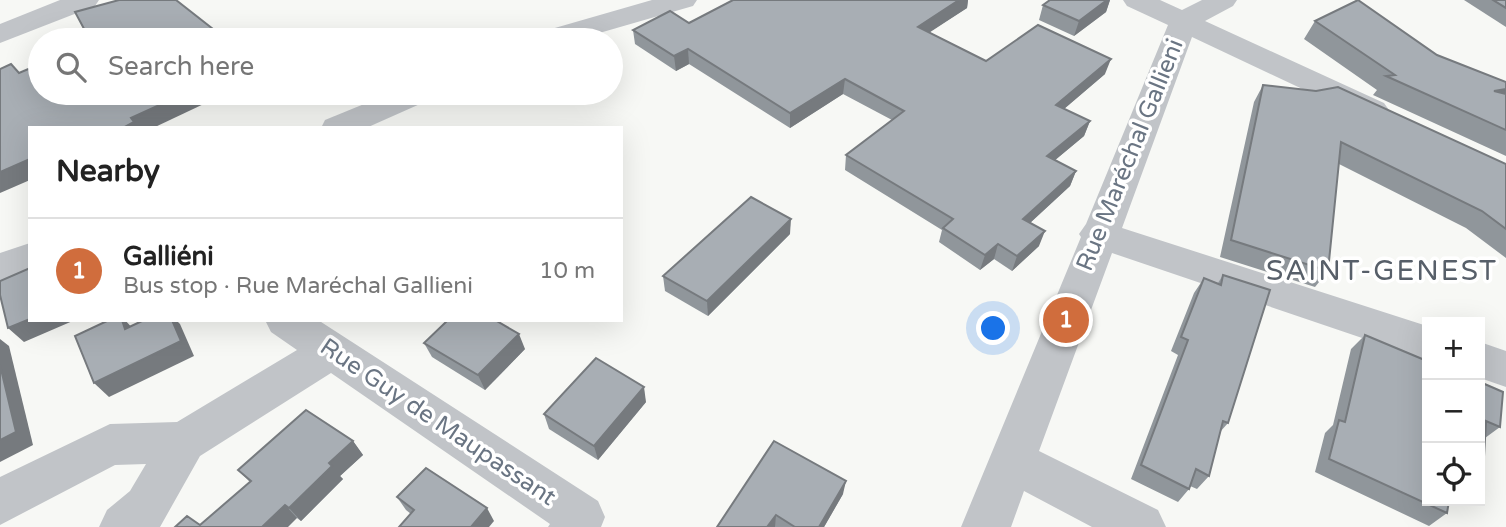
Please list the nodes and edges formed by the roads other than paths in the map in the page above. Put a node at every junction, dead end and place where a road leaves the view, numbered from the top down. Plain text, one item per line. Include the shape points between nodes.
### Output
1 (85, 0) edge
2 (683, 0) edge
3 (1137, 0) edge
4 (1223, 0) edge
5 (1184, 21) junction
6 (586, 28) edge
7 (0, 34) edge
8 (390, 105) edge
9 (1395, 121) edge
10 (342, 126) edge
11 (1098, 234) junction
12 (28, 258) edge
13 (0, 269) edge
14 (288, 322) edge
15 (1422, 341) edge
16 (331, 351) junction
17 (1485, 362) edge
18 (1506, 369) edge
19 (184, 442) junction
20 (1013, 462) junction
21 (0, 502) edge
22 (124, 527) edge
23 (573, 527) edge
24 (986, 527) edge
25 (1140, 527) edge

1 - 7 street
2 - 6 street
3 - 5 street
4 - 5 street, Rue Maréchal Gallieni
5 - 9 street
5 - 11 street, Rue Maréchal Gallieni
8 - 10 street
11 - 15 street
11 - 20 street, Rue Maréchal Gallieni
12 - 13 street
14 - 16 street, Rue Guy de Maupassant
16 - 19 street
16 - 23 street, Rue Guy de Maupassant via 581,517
17 - 18 street
19 - 21 street via 110,444
19 - 22 street via 147,507
20 - 24 street, Rue Maréchal Gallieni
20 - 25 street

